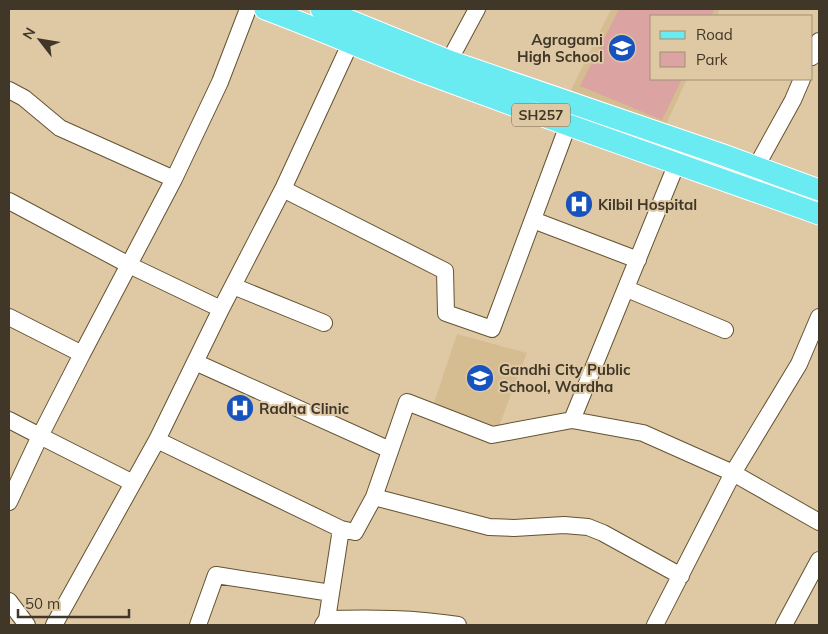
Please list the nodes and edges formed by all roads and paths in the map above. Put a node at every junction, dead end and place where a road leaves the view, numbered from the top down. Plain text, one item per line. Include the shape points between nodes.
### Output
1 (248, 9) edge
2 (265, 9) edge
3 (320, 9) edge
4 (477, 9) edge
5 (819, 41) edge
6 (350, 44) junction
7 (813, 55) edge
8 (449, 61) junction
9 (802, 80) edge
10 (9, 90) edge
11 (568, 125) junction
12 (677, 163) junction
13 (756, 167) junction
14 (174, 179) junction
15 (284, 189) junction
16 (819, 190) edge
17 (9, 201) edge
18 (819, 214) edge
19 (533, 220) junction
20 (638, 260) junction
21 (129, 265) junction
22 (233, 286) junction
23 (627, 289) junction
24 (221, 309) junction
25 (9, 317) edge
26 (819, 318) edge
27 (324, 323) dead end
28 (725, 330) dead end
29 (82, 354) junction
30 (195, 362) junction
31 (9, 420) edge
32 (572, 420) junction
33 (40, 436) junction
34 (157, 440) junction
35 (390, 450) junction
36 (733, 473) junction
37 (134, 483) junction
38 (374, 497) junction
39 (9, 502) edge
40 (819, 522) edge
41 (342, 529) junction
42 (819, 560) edge
43 (681, 576) junction
44 (331, 593) junction
45 (9, 601) edge
46 (325, 622) edge
47 (27, 625) edge
48 (54, 625) edge
49 (198, 625) edge
50 (458, 625) edge
51 (655, 625) edge
52 (784, 625) edge

1 - 14 street via 220,82
2 - 6 main road, SH257
3 - 8 main road, SH257
4 - 8 street
5 - 7 street
6 - 11 main road, SH257
6 - 15 street
8 - 13 main road, SH257
9 - 13 street
10 - 14 street via 24,98 60,128
11 - 12 main road, SH257
11 - 19 street
12 - 18 main road, SH257
12 - 20 street
13 - 16 main road, SH257
14 - 21 street
15 - 19 street via 444,271 446,313 492,329
15 - 22 street
17 - 21 street
19 - 20 street
20 - 23 street
21 - 24 street
21 - 29 street
22 - 24 street
22 - 27 street
23 - 28 street
23 - 32 street
24 - 30 street
25 - 29 street
26 - 36 street via 799,364
29 - 33 street
30 - 34 street
30 - 35 street
31 - 33 street
32 - 35 street via 492,435 407,402
32 - 36 street via 643,433
33 - 37 street
33 - 39 street
34 - 37 street
34 - 41 street
35 - 38 street
36 - 40 street
36 - 43 street
37 - 48 street
38 - 41 street via 355,532
38 - 43 street via 489,527 564,524 588,527
41 - 44 street
42 - 52 street
43 - 51 street
44 - 46 street
44 - 49 street via 216,575
45 - 47 street
46 - 50 street via 365,618

